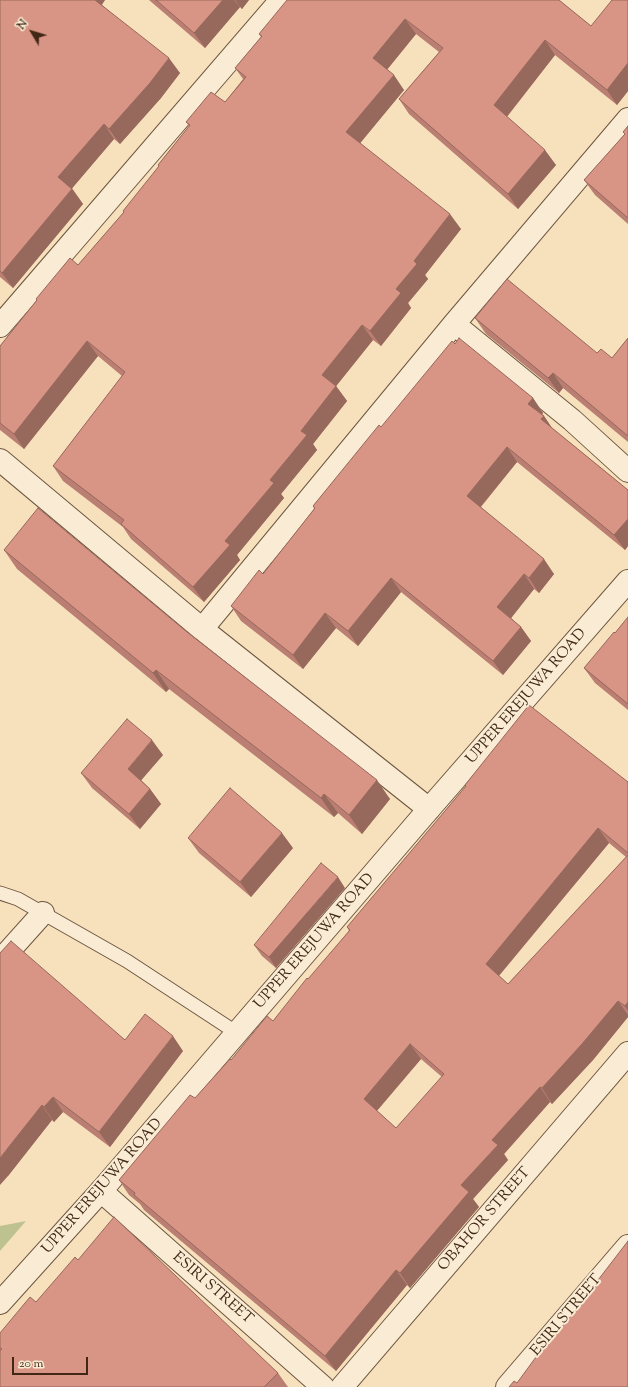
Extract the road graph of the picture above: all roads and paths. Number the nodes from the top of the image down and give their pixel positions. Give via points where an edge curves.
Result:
1 (281, 0) edge
2 (628, 118) edge
3 (454, 324) junction
4 (0, 326) edge
5 (0, 460) edge
6 (628, 471) edge
7 (628, 581) edge
8 (202, 629) junction
9 (429, 809) junction
10 (0, 893) edge
11 (43, 913) junction
12 (0, 961) edge
13 (237, 1033) junction
14 (628, 1053) edge
15 (101, 1191) junction
16 (628, 1246) edge
17 (0, 1303) edge
18 (322, 1387) edge
19 (342, 1387) edge
20 (507, 1387) edge

1 - 4 street
2 - 3 street
3 - 6 street via 572,420
3 - 8 street
5 - 8 street
7 - 9 street, UPPER EREJUWA ROAD
8 - 9 street
9 - 13 street, UPPER EREJUWA ROAD
10 - 11 lane via 18,899
11 - 12 street
11 - 13 lane via 127,961
13 - 15 street, UPPER EREJUWA ROAD
14 - 19 street, OBAHOR STREET
15 - 17 street, UPPER EREJUWA ROAD
15 - 18 street, ESIRI STREET
16 - 20 street, ESIRI STREET

